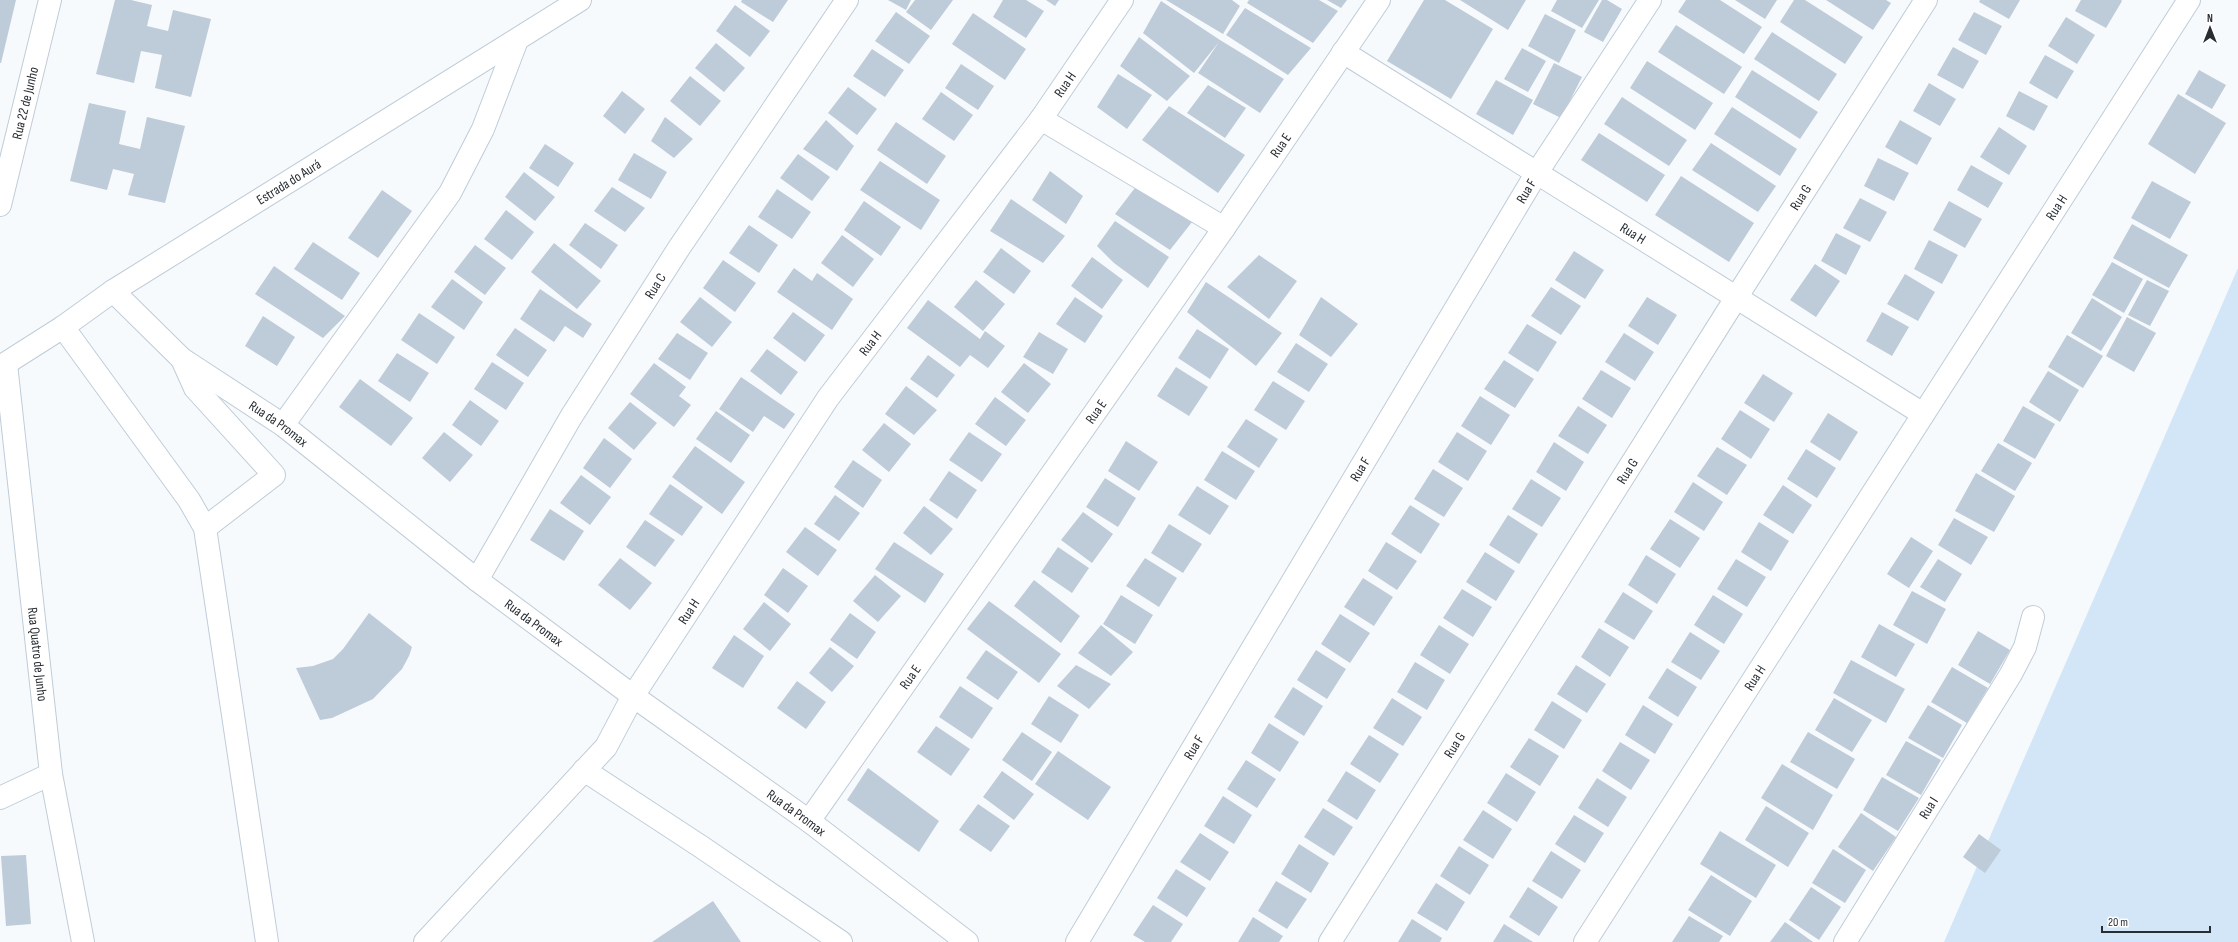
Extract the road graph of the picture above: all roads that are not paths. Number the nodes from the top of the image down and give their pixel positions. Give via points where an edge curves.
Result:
1 (50, 0) edge
2 (580, 0) edge
3 (847, 0) edge
4 (1122, 0) edge
5 (1378, 0) edge
6 (1650, 0) edge
7 (1926, 0) edge
8 (2189, 0) edge
9 (517, 40) junction
10 (1343, 52) junction
11 (1041, 119) junction
12 (1536, 174) junction
13 (0, 205) edge
14 (1224, 228) junction
15 (112, 291) junction
16 (1736, 298) junction
17 (63, 327) junction
18 (182, 359) junction
19 (3, 365) edge
20 (1923, 414) junction
21 (283, 424) junction
22 (204, 528) junction
23 (478, 580) junction
24 (2033, 617) dead end
25 (633, 696) junction
26 (584, 770) junction
27 (51, 774) junction
28 (0, 798) edge
29 (809, 821) junction
30 (83, 942) edge
31 (267, 942) edge
32 (425, 942) edge
33 (841, 942) edge
34 (967, 942) edge
35 (1076, 942) edge
36 (1330, 942) edge
37 (1585, 942) edge
38 (1845, 942) edge

1 - 13 street, Rua 22 de Junho
2 - 9 street, Estrada do Aurá
3 - 23 street, Rua C via 680,248 571,417
4 - 11 street, Rua H
5 - 10 street, Rua E
6 - 12 street, Rua F
7 - 16 street, Rua G
8 - 20 street, Rua H
9 - 15 street, Estrada do Aurá
9 - 21 street via 483,129 450,193
10 - 12 street, Rua H
10 - 14 street, Rua E
11 - 14 street
11 - 25 street, Rua H via 828,398
12 - 16 street, Rua H
12 - 35 street, Rua F
14 - 29 street, Rua E
15 - 17 street, Estrada do Aurá
15 - 18 street, Rua da Promax
16 - 20 street, Rua H
16 - 36 street, Rua G
17 - 19 street, Estrada do Aurá
17 - 22 street via 190,500
18 - 21 street, Rua da Promax
18 - 22 street via 196,388 274,475
19 - 27 street, Rua Quatro de Junho
20 - 37 street, Rua H
21 - 23 street, Rua da Promax
22 - 31 street
23 - 25 street, Rua da Promax
24 - 38 street, Rua I via 2025,647 2010,674
25 - 26 street, Rua H via 606,747
25 - 29 street, Rua da Promax
26 - 32 street, Rua H
26 - 33 street
27 - 28 street
27 - 30 street, Rua Quatro de Junho
29 - 34 street, Rua da Promax

